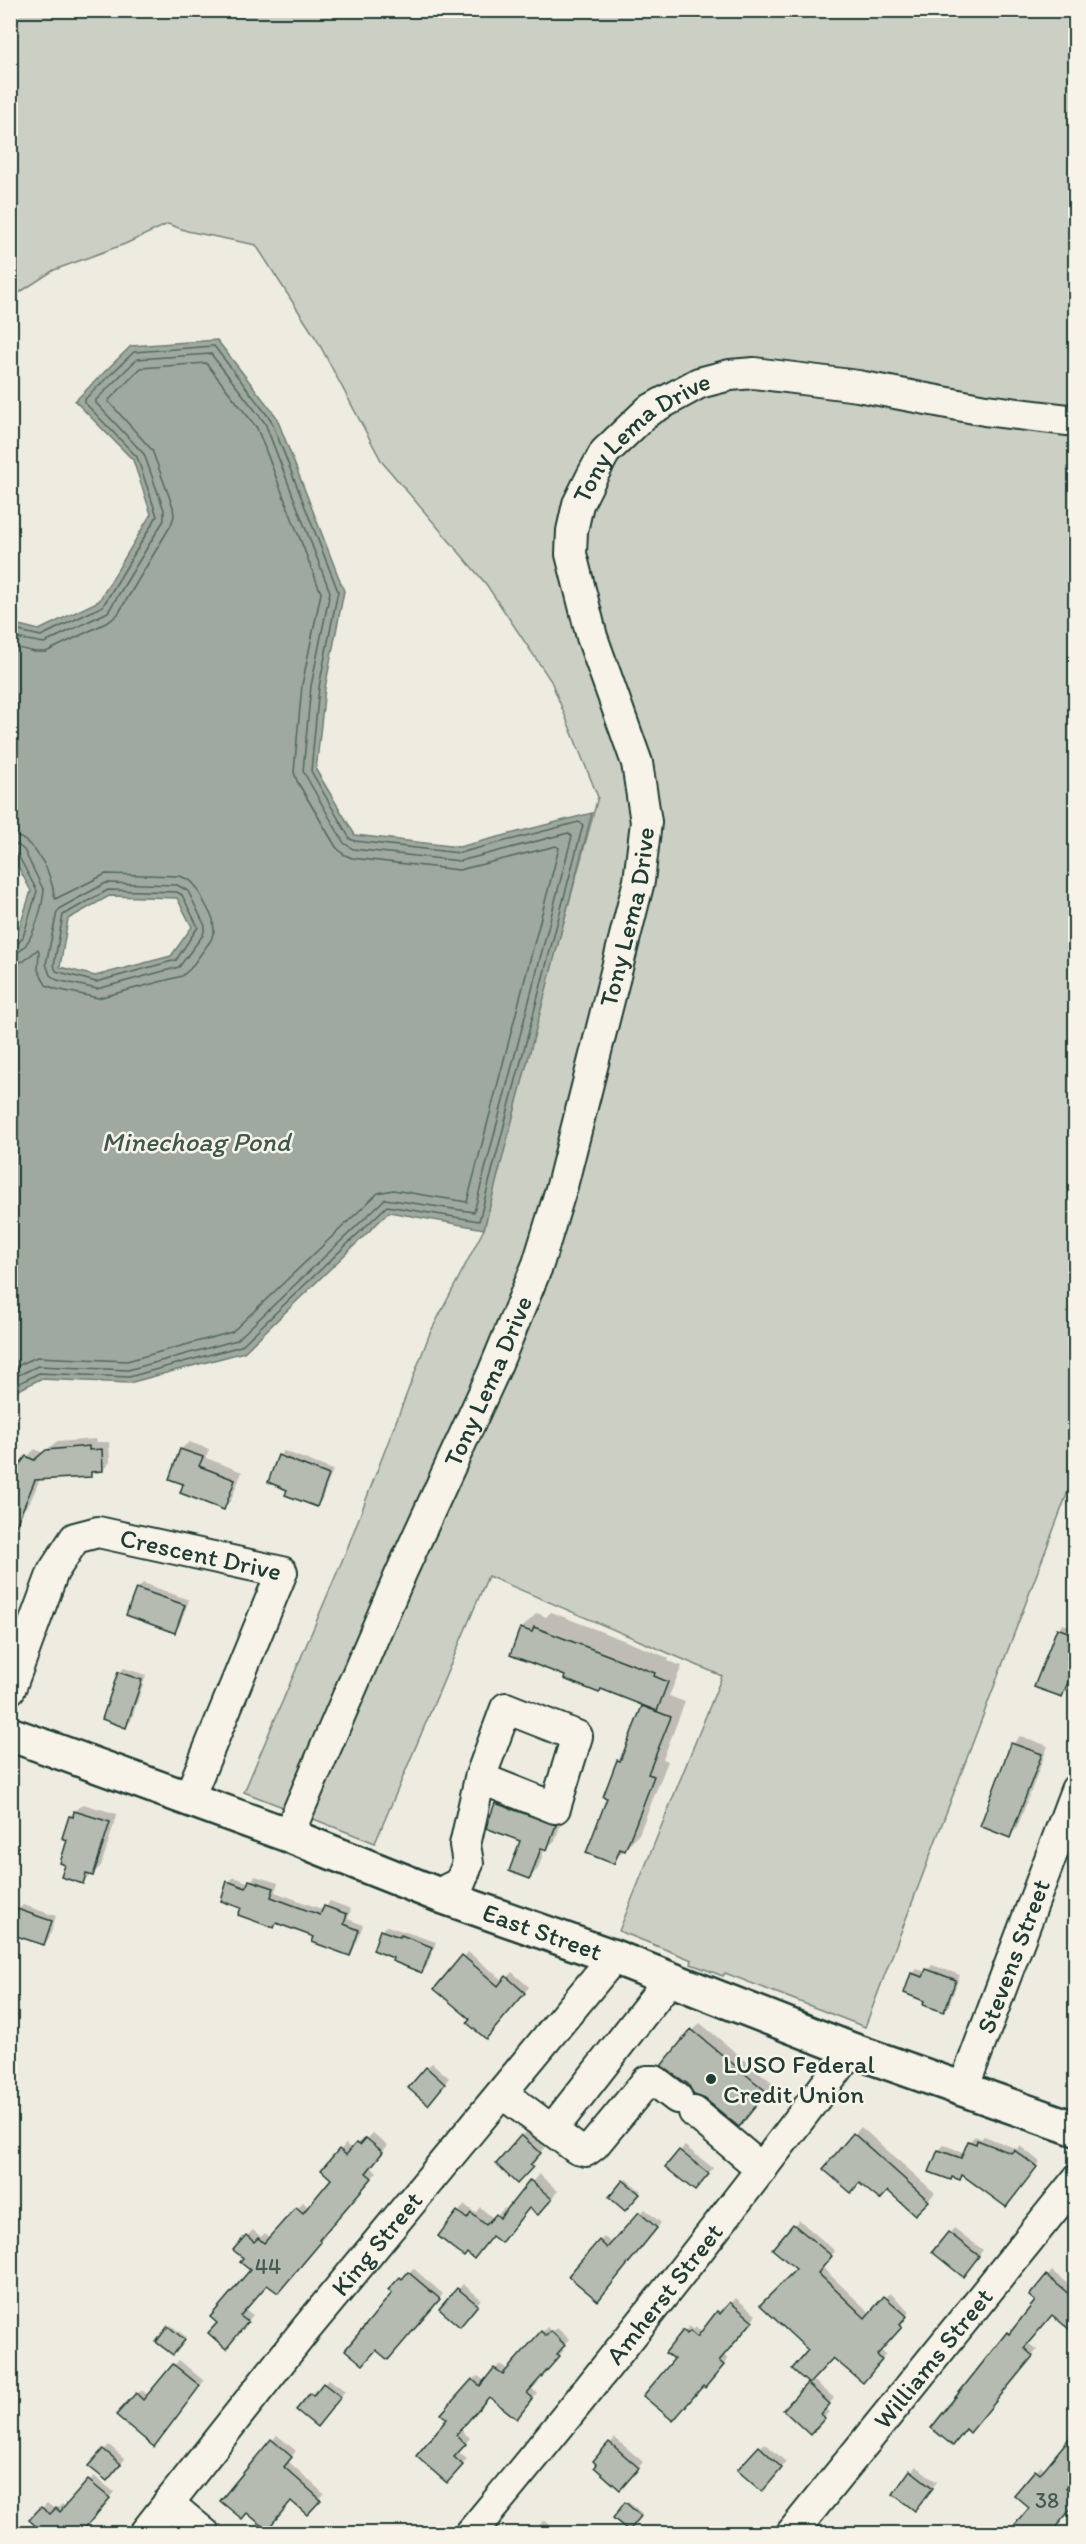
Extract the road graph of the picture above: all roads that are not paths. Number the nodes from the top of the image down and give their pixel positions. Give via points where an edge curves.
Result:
1 (1076, 421) edge
2 (10, 1689) edge
3 (10, 1734) edge
4 (480, 1778) dead end
5 (1076, 1790) edge
6 (188, 1800) junction
7 (288, 1835) junction
8 (446, 1893) junction
9 (614, 1957) junction
10 (669, 1980) junction
11 (852, 2050) junction
12 (963, 2089) junction
13 (502, 2092) junction
14 (1076, 2129) edge
15 (552, 2130) junction
16 (762, 2169) junction
17 (1076, 2181) edge
18 (168, 2503) junction
19 (144, 2534) edge
20 (206, 2534) edge
21 (470, 2534) edge
22 (791, 2534) edge

1 - 7 street, Tony Lema Drive via 754,373 699,383 674,396 648,411 605,452 578,504 571,554 592,637 637,763 646,822 639,881 562,1186 537,1264 493,1373
2 - 6 street, Crescent Drive via 53,1572 75,1538 98,1532 282,1572
3 - 6 main road, East Street
4 - 8 street via 465,1845 452,1857 445,1876
5 - 12 street, Stevens Street
6 - 7 main road, East Street
7 - 8 main road, East Street
8 - 9 main road, East Street
9 - 10 main road, East Street
9 - 13 street, King Street
10 - 11 main road, East Street
10 - 15 street
11 - 12 main road, East Street
11 - 16 street, Amherst Street
12 - 14 main road, East Street
13 - 15 street
13 - 18 street, King Street
15 - 16 street via 577,2149 586,2151 647,2081 655,2081
16 - 21 street, Amherst Street via 570,2414
17 - 22 street, Williams Street
18 - 19 street, King Street
18 - 20 street

